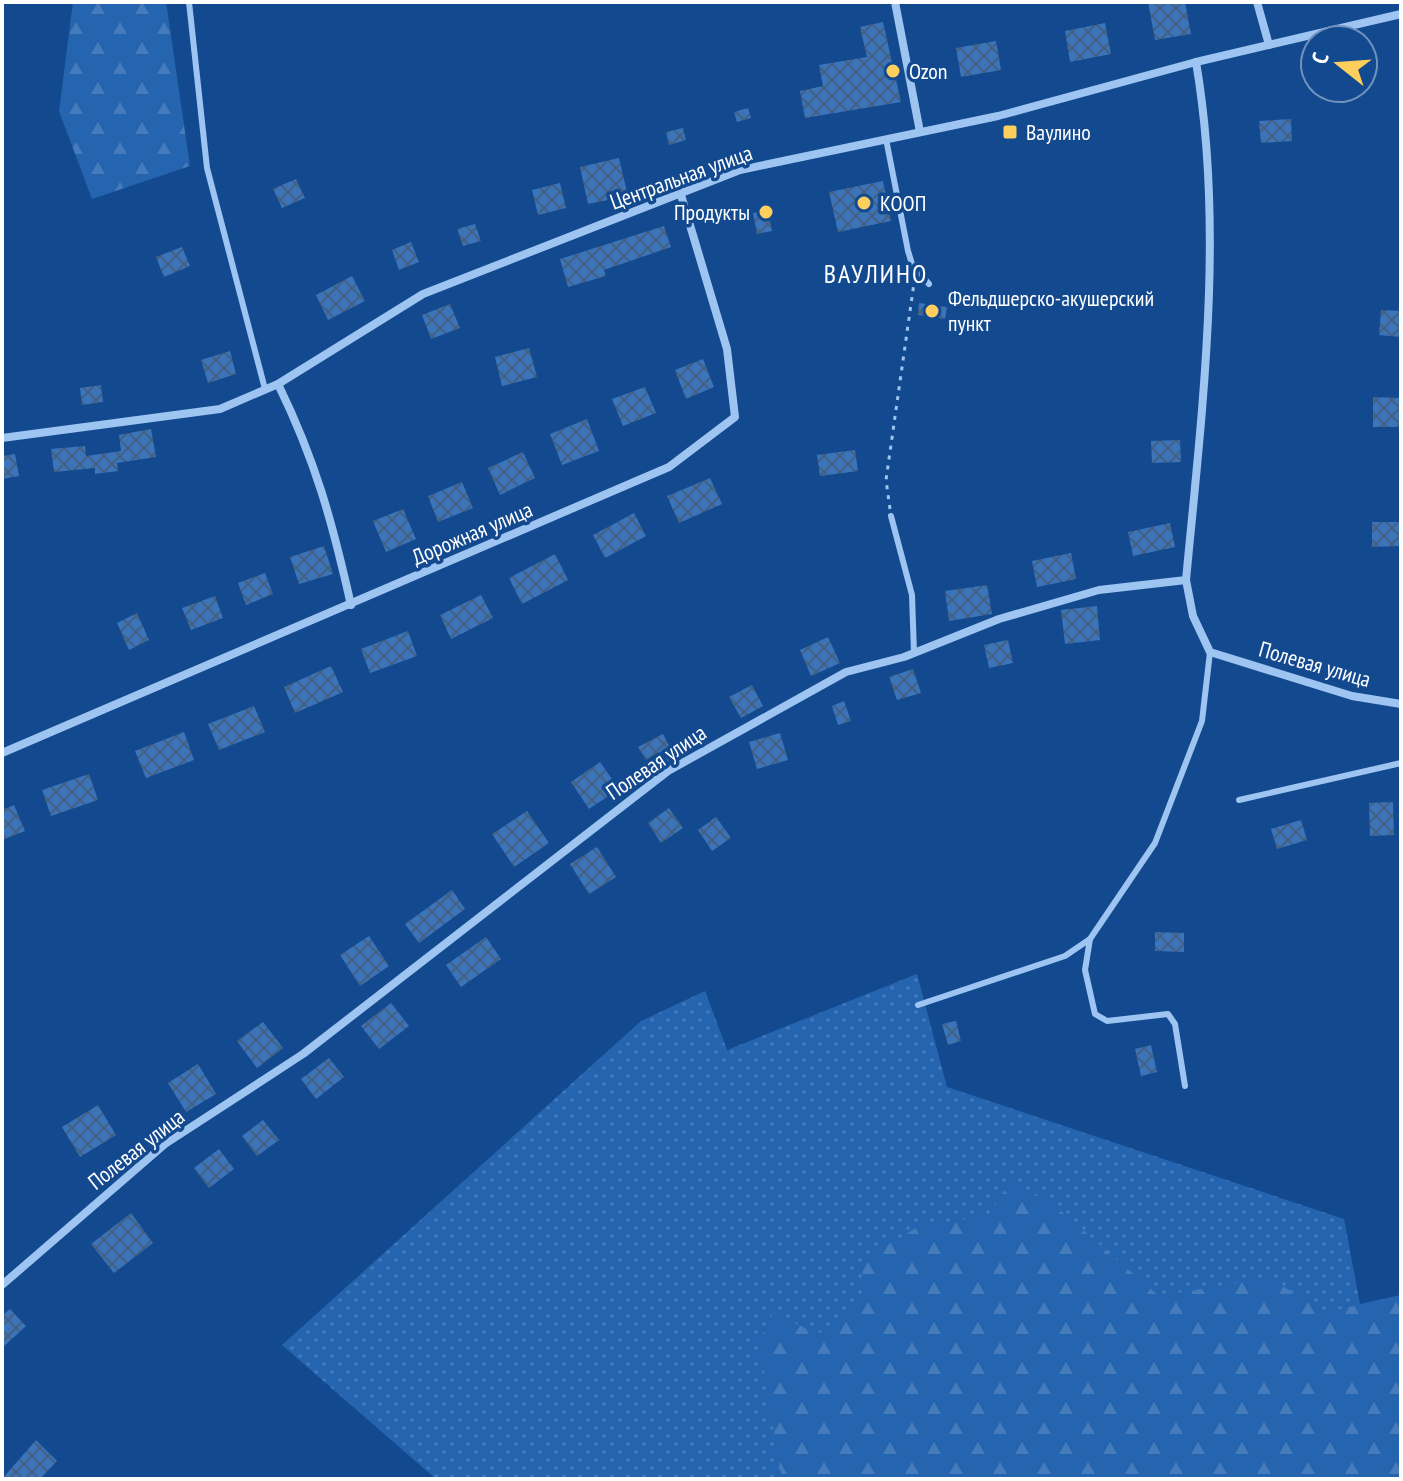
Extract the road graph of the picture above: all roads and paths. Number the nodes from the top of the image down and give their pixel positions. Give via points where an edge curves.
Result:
1 (189, 2) edge
2 (895, 2) edge
3 (1257, 2) edge
4 (1401, 14) edge
5 (1269, 45) junction
6 (1196, 62) junction
7 (920, 132) junction
8 (886, 139) junction
9 (681, 195) junction
10 (912, 264) junction
11 (929, 284) dead end
12 (278, 384) junction
13 (265, 389) junction
14 (2, 438) edge
15 (891, 516) joint
16 (1186, 580) junction
17 (351, 605) junction
18 (1210, 652) junction
19 (914, 653) junction
20 (1401, 704) edge
21 (2, 753) edge
22 (1401, 763) edge
23 (1239, 800) dead end
24 (1090, 939) junction
25 (918, 1005) dead end
26 (1185, 1086) dead end
27 (2, 1285) edge

1 - 13 lane via 207,168
2 - 7 street
3 - 5 street
4 - 5 street, Центральная улица
5 - 6 street, Центральная улица
6 - 7 street, Центральная улица
6 - 16 street via 1209,155 1205,376
7 - 8 street, Центральная улица
8 - 9 street, Центральная улица via 740,170
8 - 10 lane
9 - 12 street, Центральная улица via 423,294
9 - 17 street, Дорожная улица via 727,349 735,417 669,467
10 - 11 lane
10 - 15 path via 910,322 886,480
12 - 13 street, Центральная улица
12 - 17 street via 309,448 327,502
13 - 14 street, Центральная улица via 220,409
15 - 19 lane via 912,595
16 - 18 street via 1193,616
16 - 19 street, Полевая улица via 1099,590 999,619
17 - 21 street, Дорожная улица
18 - 20 street, Полевая улица via 1352,696
18 - 24 lane via 1202,721 1155,843
19 - 27 street, Полевая улица via 846,672 668,771 303,1054 165,1144
22 - 23 lane
24 - 25 lane via 1065,956
24 - 26 lane via 1085,970 1095,1014 1107,1021 1168,1014 1175,1024

